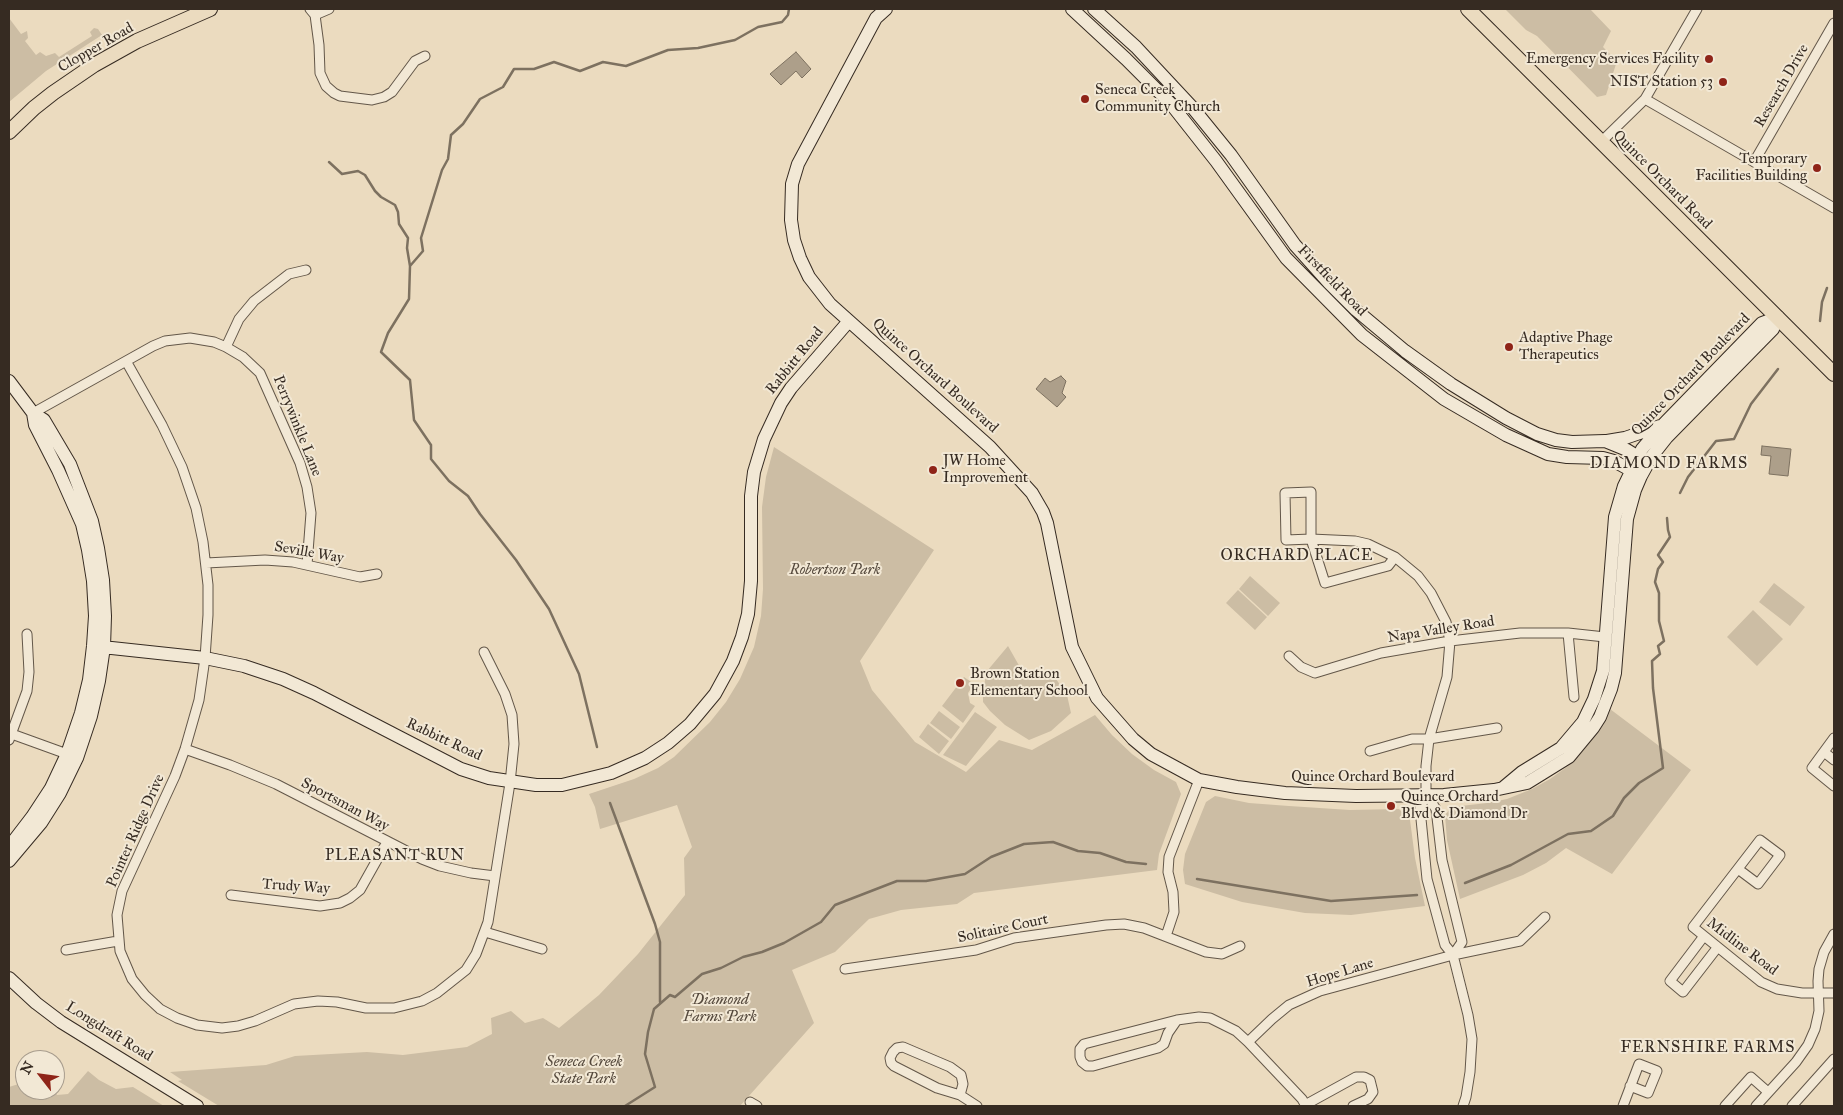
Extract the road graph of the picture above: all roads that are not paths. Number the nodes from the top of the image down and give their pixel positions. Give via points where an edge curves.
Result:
1 (210, 9) edge
2 (330, 9) edge
3 (886, 9) edge
4 (1072, 9) edge
5 (1094, 9) edge
6 (1468, 9) edge
7 (1697, 9) edge
8 (312, 12) edge
9 (876, 13) edge
10 (1834, 24) edge
11 (425, 56) dead end
12 (1645, 99) junction
13 (9, 132) edge
14 (1601, 142) junction
15 (1754, 162) junction
16 (1834, 208) edge
17 (306, 270) dead end
18 (1778, 317) junction
19 (849, 321) junction
20 (226, 347) junction
21 (126, 361) junction
22 (1834, 374) edge
23 (9, 381) edge
24 (33, 413) junction
25 (1662, 425) junction
26 (1605, 441) junction
27 (1643, 460) junction
28 (1636, 473) junction
29 (1311, 539) junction
30 (1395, 557) junction
31 (206, 564) junction
32 (307, 565) junction
33 (377, 574) dead end
34 (1568, 633) junction
35 (27, 634) dead end
36 (1605, 637) junction
37 (1450, 641) junction
38 (98, 646) junction
39 (484, 652) dead end
40 (1289, 656) dead end
41 (205, 658) junction
42 (1574, 697) dead end
43 (1497, 728) dead end
44 (10, 736) edge
45 (1834, 738) edge
46 (1429, 739) junction
47 (185, 749) junction
48 (1370, 751) dead end
49 (1824, 752) junction
50 (67, 754) junction
51 (1834, 760) edge
52 (1199, 780) junction
53 (510, 783) junction
54 (1834, 786) edge
55 (1501, 788) junction
56 (1426, 794) junction
57 (387, 842) junction
58 (9, 847) edge
59 (9, 861) edge
60 (1738, 869) junction
61 (495, 876) junction
62 (231, 895) dead end
63 (1545, 917) dead end
64 (485, 932) junction
65 (1834, 934) edge
66 (1166, 936) junction
67 (1704, 936) junction
68 (118, 941) junction
69 (1240, 946) dead end
70 (1717, 948) junction
71 (542, 949) dead end
72 (66, 950) dead end
73 (1453, 955) junction
74 (845, 969) dead end
75 (9, 978) edge
76 (1818, 992) junction
77 (1834, 993) edge
78 (1177, 1020) junction
79 (1248, 1042) junction
80 (1834, 1059) edge
81 (1630, 1086) dead end
82 (1768, 1092) junction
83 (960, 1095) junction
84 (197, 1106) edge
85 (977, 1106) edge
86 (1305, 1106) edge
87 (1353, 1106) edge
88 (1463, 1106) edge
89 (1623, 1106) edge
90 (1725, 1106) edge
91 (1756, 1106) edge
92 (1792, 1106) edge

1 - 13 main road, Clopper Road via 94,65 53,92
2 - 8 street
3 - 9 street, Quince Orchard Boulevard
4 - 28 street, Firstfield Road via 1171,104 1286,258 1362,335 1444,399 1512,438 1548,454 1603,458
5 - 26 street, Firstfield Road via 1136,47 1192,107 1231,155 1295,245 1329,283 1404,351 1451,384 1538,434 1572,442
6 - 14 main road, Quince Orchard Road
7 - 12 street
8 - 11 street via 320,73 326,86 340,96 372,100 384,97 392,92 415,61
9 - 19 street, Quince Orchard Boulevard via 802,156 792,184 791,220 800,258 819,292
10 - 15 street, Research Drive
12 - 14 street
12 - 15 street
14 - 18 main road, Quince Orchard Road
15 - 16 street
17 - 20 street via 289,274 254,301 239,320
18 - 22 main road, Quince Orchard Road
18 - 25 street, Quince Orchard Boulevard via 1762,323
18 - 27 street, Quince Orchard Boulevard via 1773,329 1652,456
19 - 52 street, Quince Orchard Boulevard via 990,447 1032,492 1047,523 1072,647 1097,698 1133,739 1151,754
19 - 53 street, Rabbitt Road via 791,388 764,439 751,496 748,614 733,661 715,694 668,744 612,774 562,785
20 - 21 street, Perrywinkle Lane via 203,340 178,339 153,346
20 - 32 street, Perrywinkle Lane via 260,373 300,464 311,513
21 - 24 street, Perrywinkle Lane
21 - 31 street, Pointer Ridge Drive via 182,467 196,508
23 - 24 street
24 - 38 street via 35,425 82,524 93,581
25 - 26 street via 1625,438
25 - 27 street, Quince Orchard Boulevard via 1642,449
26 - 27 street, Firstfield Road
27 - 28 street, Quince Orchard Boulevard
28 - 36 street, Quince Orchard Boulevard via 1624,486 1615,517
28 - 55 street, Quince Orchard Boulevard via 1627,519 1614,673 1600,717 1581,745 1563,762 1527,783
29 - 29 street via 1311,492 1285,493 1286,540
29 - 30 street via 1355,541
29 - 30 street via 1325,583 1388,566
30 - 37 street via 1418,576 1431,594 1446,622
31 - 32 street, Seville Way via 265,560
31 - 41 street, Pointer Ridge Drive via 208,615
32 - 33 street, Seville Way via 360,577
34 - 36 street, Napa Valley Road
34 - 37 street, Napa Valley Road via 1520,633
34 - 42 street
35 - 44 street via 27,691
36 - 55 street, Quince Orchard Boulevard via 1601,678 1583,722 1561,748
37 - 40 street, Napa Valley Road via 1380,654 1314,673
37 - 46 street via 1447,677
38 - 41 street, Rabbitt Road
38 - 50 street
38 - 59 street via 99,681 77,758 60,793
39 - 53 street, Pointer Ridge Drive via 512,715 514,744
41 - 47 street, Pointer Ridge Drive
41 - 53 street, Rabbitt Road via 283,679 461,769
43 - 46 street
44 - 50 street
45 - 49 street
46 - 48 street via 1412,739
46 - 56 street
47 - 57 street, Sportsman Way via 276,784
47 - 68 street, Pointer Ridge Drive via 122,891 117,915
49 - 51 street
49 - 54 street via 1812,768
50 - 58 street via 41,802
52 - 56 street, Quince Orchard Boulevard via 1285,793
52 - 66 street via 1169,857 1174,912
53 - 61 street, Pointer Ridge Drive
55 - 56 street, Quince Orchard Boulevard
56 - 73 street via 1420,809 1426,879 1445,945
56 - 73 street via 1436,809 1442,860 1462,942
57 - 61 street, Sportsman Way via 440,866
57 - 62 street, Trudy Way via 360,890 340,903 320,906
60 - 60 street via 1760,840 1780,855 1758,884
60 - 67 street, Midline Road via 1693,927
61 - 64 street, Pointer Ridge Drive
63 - 73 street, Hope Lane via 1520,941
64 - 68 street, Pointer Ridge Drive via 466,970 437,994 422,1001 394,1008 366,1008 318,1001 294,1004 255,1021 222,1028 197,1025 160,1009 132,979
64 - 71 street
65 - 76 street via 1819,969
66 - 69 street, Solitaire Court via 1206,952 1222,954
66 - 74 street, Solitaire Court via 1124,924 1106,925 1014,938 976,950
67 - 70 street, Midline Road
67 - 70 street via 1670,981 1684,992
68 - 72 street
70 - 76 street, Midline Road via 1761,982 1777,989
73 - 79 street, Hope Lane via 1320,991 1289,1005
73 - 88 street via 1472,1039
75 - 84 street, Longdraft Road via 61,1022
76 - 77 street, Midline Road
76 - 82 street via 1819,1011 1808,1045
78 - 78 street via 1084,1044 1080,1049 1082,1062 1093,1066 1158,1048 1164,1044
78 - 79 street via 1210,1018 1236,1031
79 - 86 street
80 - 92 street
81 - 89 street
82 - 90 street via 1750,1077
82 - 91 street
83 - 83 street via 937,1088 894,1066 890,1058 892,1052 903,1047 950,1067 961,1075
83 - 85 street
86 - 87 street via 1356,1077 1370,1080 1373,1092 1368,1099

